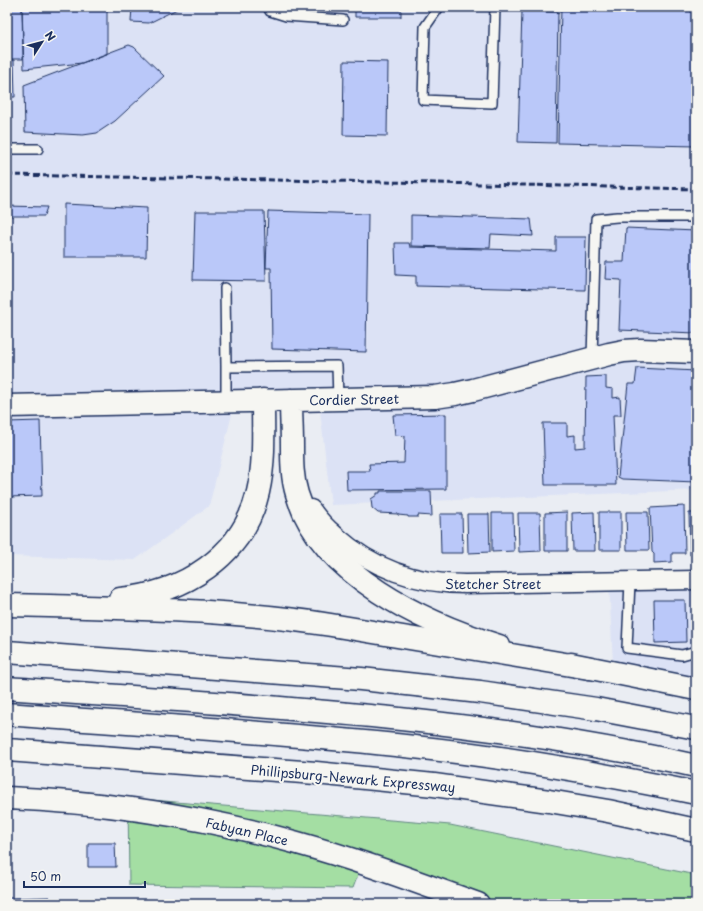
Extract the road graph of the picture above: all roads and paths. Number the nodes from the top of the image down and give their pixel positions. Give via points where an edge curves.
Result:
1 (268, 7) edge
2 (439, 7) edge
3 (494, 7) edge
4 (343, 20) dead end
5 (7, 149) edge
6 (38, 149) dead end
7 (696, 217) edge
8 (225, 288) dead end
9 (696, 352) edge
10 (592, 358) junction
11 (226, 367) junction
12 (338, 399) junction
13 (263, 400) junction
14 (291, 400) junction
15 (226, 401) junction
16 (7, 406) edge
17 (292, 468) junction
18 (696, 580) edge
19 (630, 582) junction
20 (7, 605) edge
21 (65, 606) junction
22 (696, 651) edge
23 (7, 652) edge
24 (589, 668) junction
25 (7, 688) edge
26 (696, 689) edge
27 (7, 714) edge
28 (696, 728) edge
29 (7, 750) edge
30 (696, 766) edge
31 (696, 793) edge
32 (7, 798) edge
33 (696, 830) edge
34 (478, 904) edge

1 - 4 lane via 270,12 286,16
2 - 3 lane via 425,27 423,100 492,103
5 - 6 lane
7 - 10 lane via 596,219
8 - 11 lane
9 - 10 main road, Cordier Street via 640,350
10 - 12 main road, Cordier Street via 455,394 435,397
11 - 12 lane via 337,366
11 - 15 lane
12 - 14 main road, Cordier Street
13 - 14 main road, Cordier Street
13 - 15 main road, Cordier Street
13 - 21 main road via 263,455 258,493 244,527 223,554 196,576 163,590 141,596
14 - 17 main road
15 - 16 main road, Cordier Street
17 - 19 street, Stetcher Street via 299,489 321,522 365,558 400,574 453,584
17 - 24 main road via 301,505 312,528 346,567 377,590 424,617 477,640
18 - 19 street, Stetcher Street
19 - 22 lane via 627,648 682,656
20 - 21 main road
21 - 24 main road via 200,611 288,619
23 - 28 main road via 361,679 472,691 596,709
24 - 26 main road
25 - 30 main road via 452,724 629,752
27 - 31 main road via 415,747 546,765
29 - 33 main road, Phillipsburg-Newark Expressway via 434,785 593,809
32 - 34 main road, Fabyan Place via 130,808 231,826 356,860

